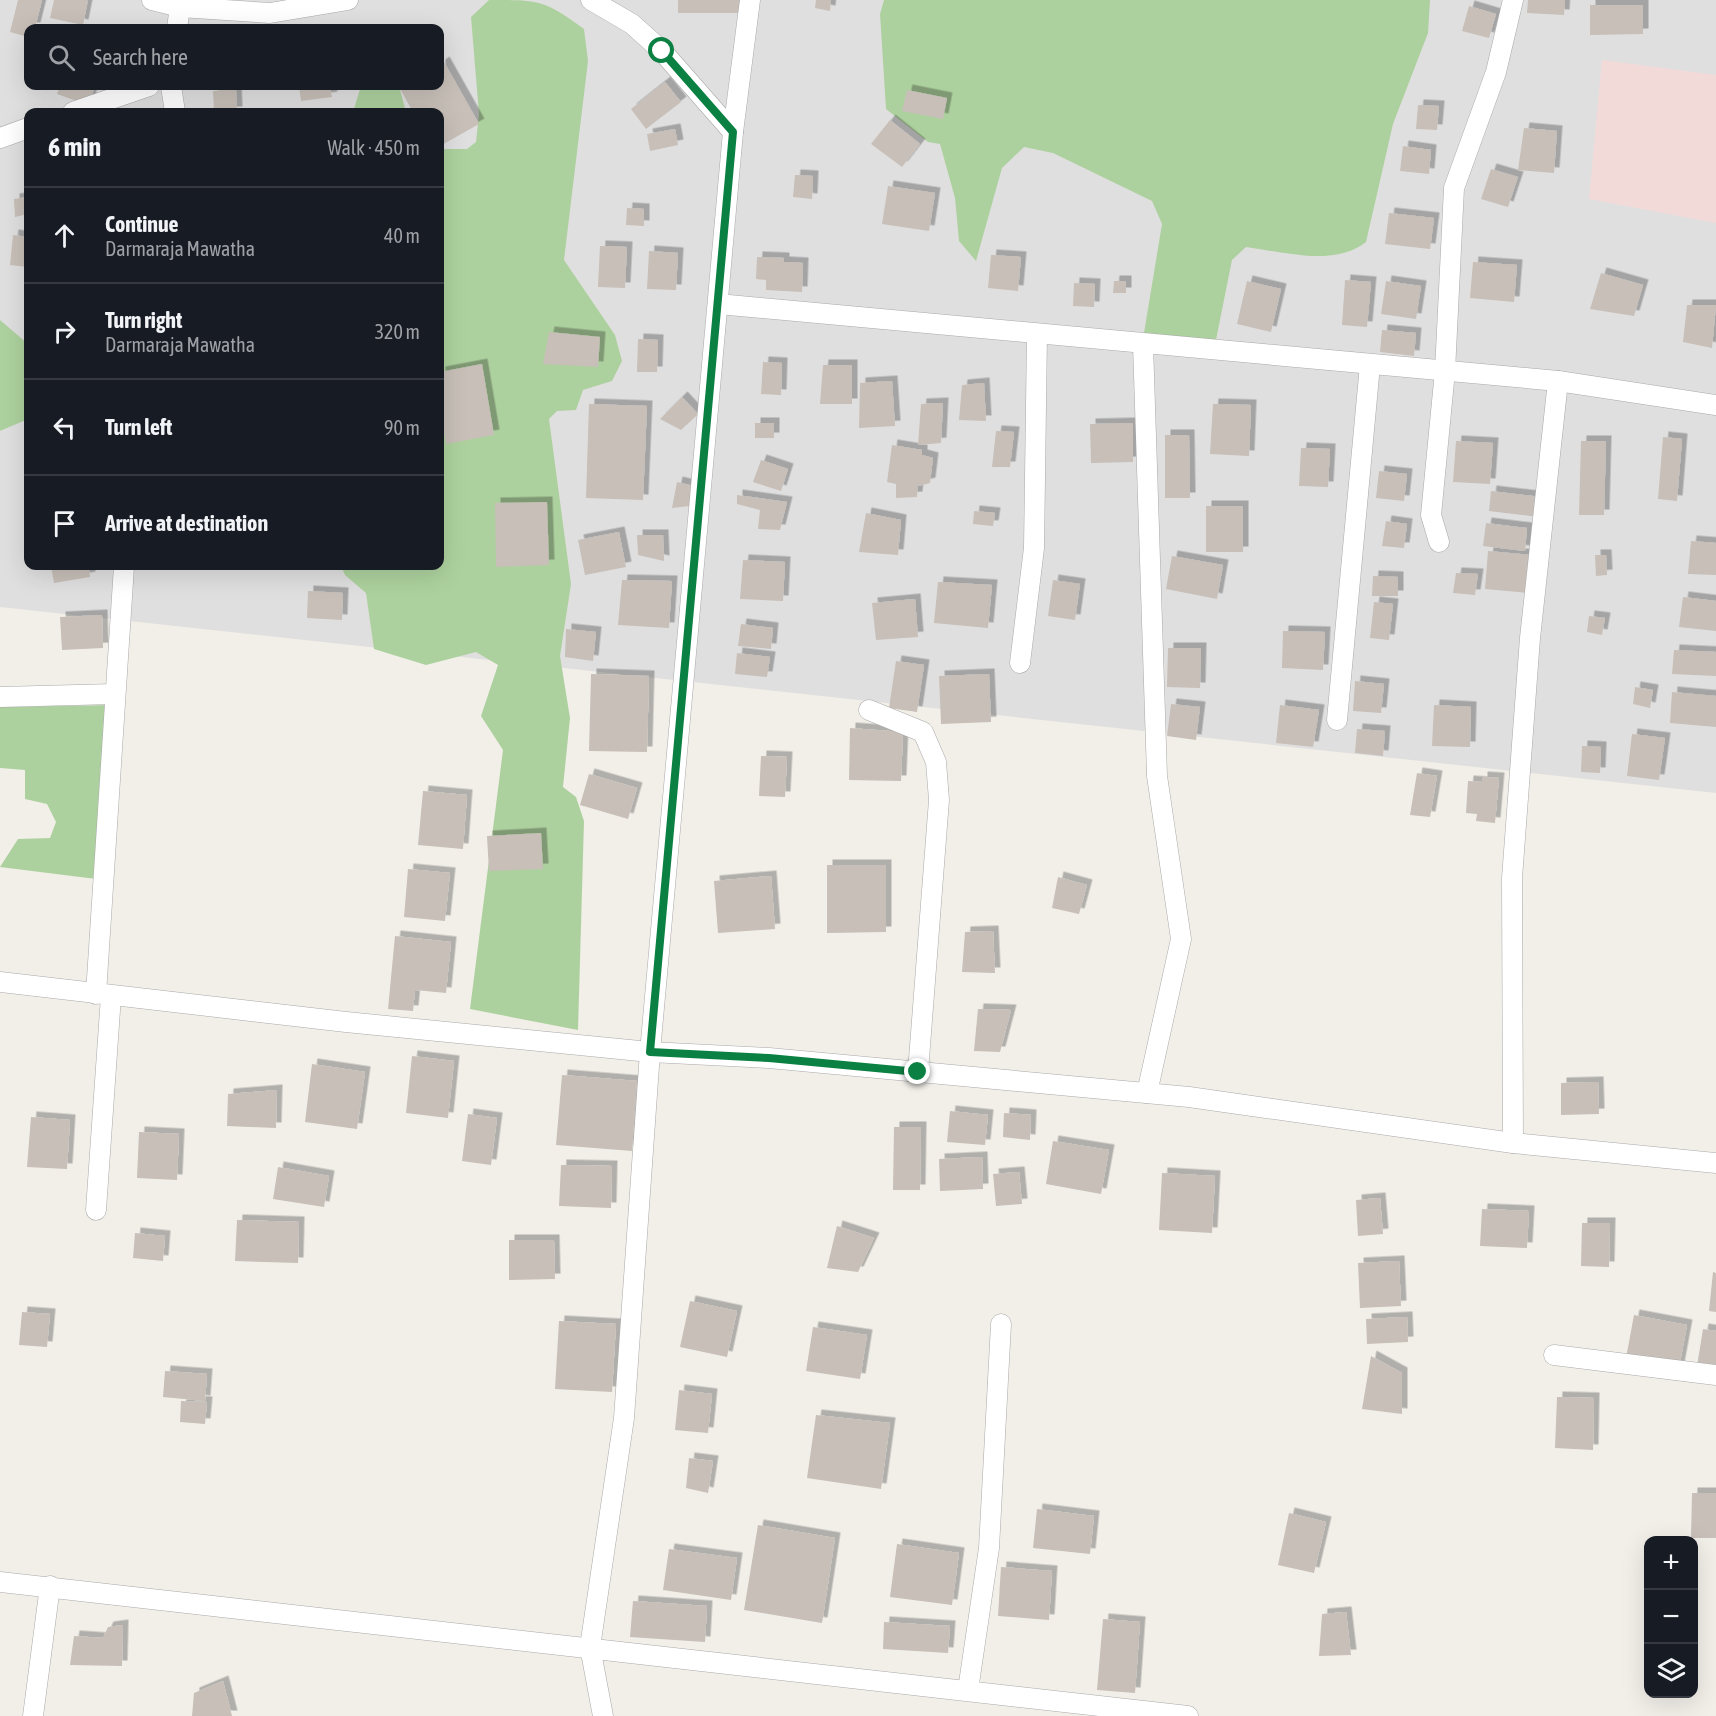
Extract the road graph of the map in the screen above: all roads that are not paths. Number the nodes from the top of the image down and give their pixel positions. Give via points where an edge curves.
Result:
1 (152, 0) edge
2 (348, 0) edge
3 (591, 0) edge
4 (750, 0) edge
5 (1513, 0) edge
6 (324, 2) edge
7 (180, 7) junction
8 (178, 24) edge
9 (137, 90) edge
10 (172, 90) edge
11 (85, 108) edge
12 (174, 108) edge
13 (24, 129) edge
14 (733, 132) junction
15 (0, 138) edge
16 (718, 304) junction
17 (1037, 334) junction
18 (1143, 344) junction
19 (1370, 364) junction
20 (1445, 371) junction
21 (1558, 381) junction
22 (1716, 405) edge
23 (1439, 542) dead end
24 (124, 570) edge
25 (1020, 663) dead end
26 (114, 694) junction
27 (0, 697) edge
28 (869, 711) dead end
29 (1336, 720) dead end
30 (0, 982) edge
31 (104, 995) junction
32 (650, 1052) junction
33 (918, 1072) junction
34 (1147, 1094) junction
35 (1513, 1143) junction
36 (1716, 1163) edge
37 (96, 1210) dead end
38 (1001, 1324) dead end
39 (1554, 1354) dead end
40 (1716, 1375) edge
41 (0, 1582) edge
42 (50, 1586) junction
43 (590, 1647) junction
44 (968, 1690) junction
45 (33, 1716) edge
46 (603, 1716) edge
47 (1188, 1716) edge

1 - 7 street
2 - 6 street
3 - 14 street via 632,24 662,51
4 - 14 street
5 - 20 street via 1496,72 1454,188
6 - 7 street via 270,13
7 - 8 street
9 - 11 street
10 - 12 street
13 - 15 street
14 - 16 street
16 - 17 street
16 - 32 street
17 - 18 street
17 - 25 street via 1034,548
18 - 19 street
18 - 34 street via 1157,777 1181,939
19 - 20 street
19 - 29 street
20 - 21 street
20 - 23 street via 1431,515
21 - 22 street
21 - 35 street via 1530,638 1512,878
24 - 26 street
26 - 27 street
26 - 31 street
28 - 33 street via 923,732 936,762 939,800
30 - 31 street
31 - 32 street
31 - 37 street
32 - 33 street
32 - 43 street via 624,1418
33 - 34 street
34 - 35 street
35 - 36 street
38 - 44 street via 988,1548
39 - 40 street
41 - 42 street
42 - 43 street
42 - 45 street
43 - 44 street
43 - 46 street
44 - 47 street

